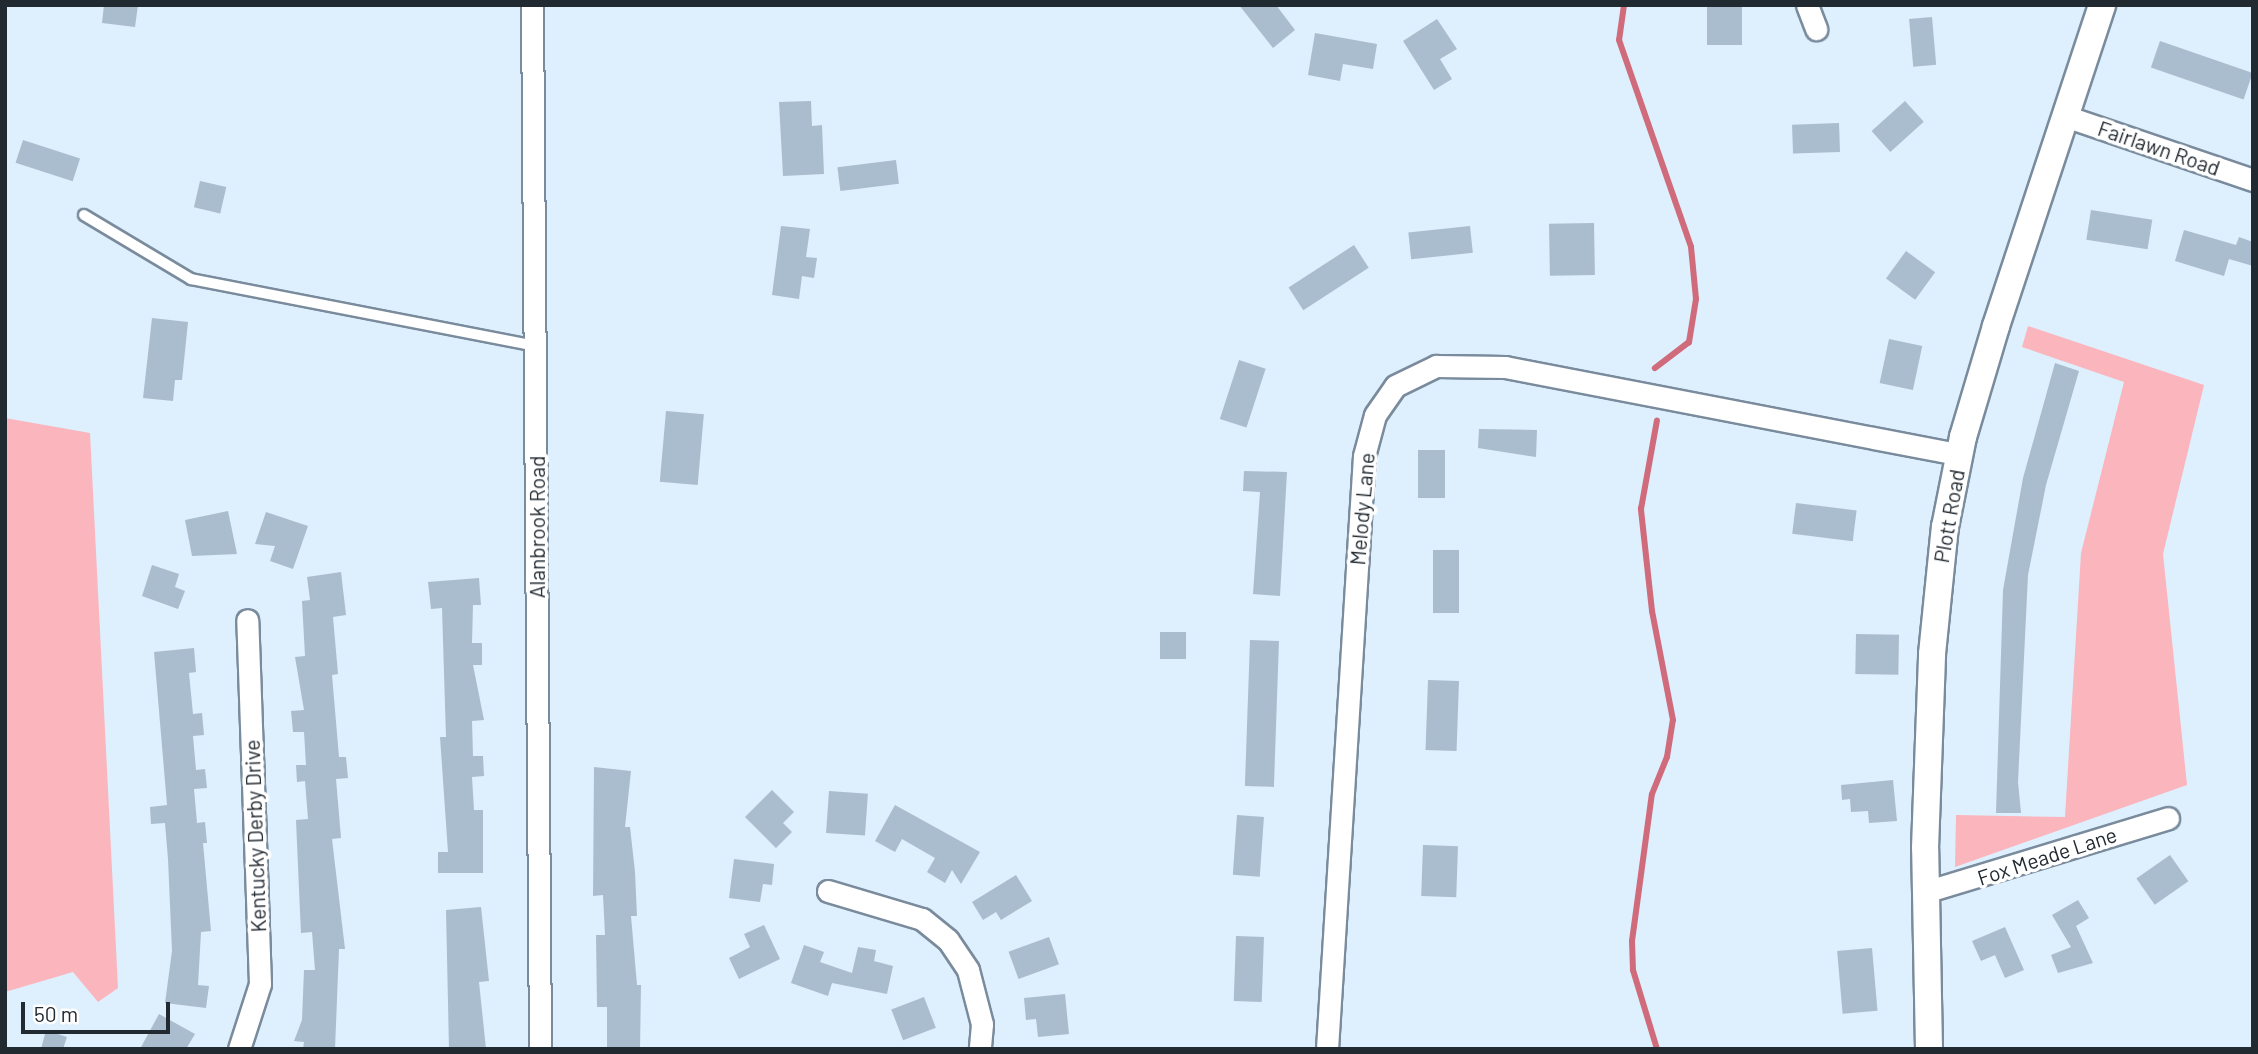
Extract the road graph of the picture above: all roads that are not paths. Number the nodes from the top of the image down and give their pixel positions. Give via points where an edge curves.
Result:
1 (532, 5) edge
2 (1807, 5) edge
3 (2102, 5) edge
4 (1816, 29) dead end
5 (2065, 116) junction
6 (2253, 180) edge
7 (84, 215) dead end
8 (536, 346) junction
9 (1960, 455) junction
10 (247, 620) dead end
11 (2168, 818) dead end
12 (828, 891) dead end
13 (1925, 892) junction
14 (239, 1049) edge
15 (540, 1049) edge
16 (980, 1049) edge
17 (1327, 1049) edge
18 (1929, 1049) edge

1 - 8 street, Alanbrook Road
2 - 4 street
3 - 5 street, Plott Road
5 - 6 street, Fairlawn Road
5 - 9 street, Plott Road
7 - 8 lane via 191,279
8 - 15 street, Alanbrook Road
9 - 13 street, Plott Road via 1936,589
9 - 17 street, Melody Lane via 1505,367 1436,366 1395,386 1375,415 1364,456
10 - 14 street, Kentucky Derby Drive via 260,984
11 - 13 street, Fox Meade Lane
12 - 16 street via 922,919 948,940 968,970 982,1024
13 - 18 street, Plott Road

